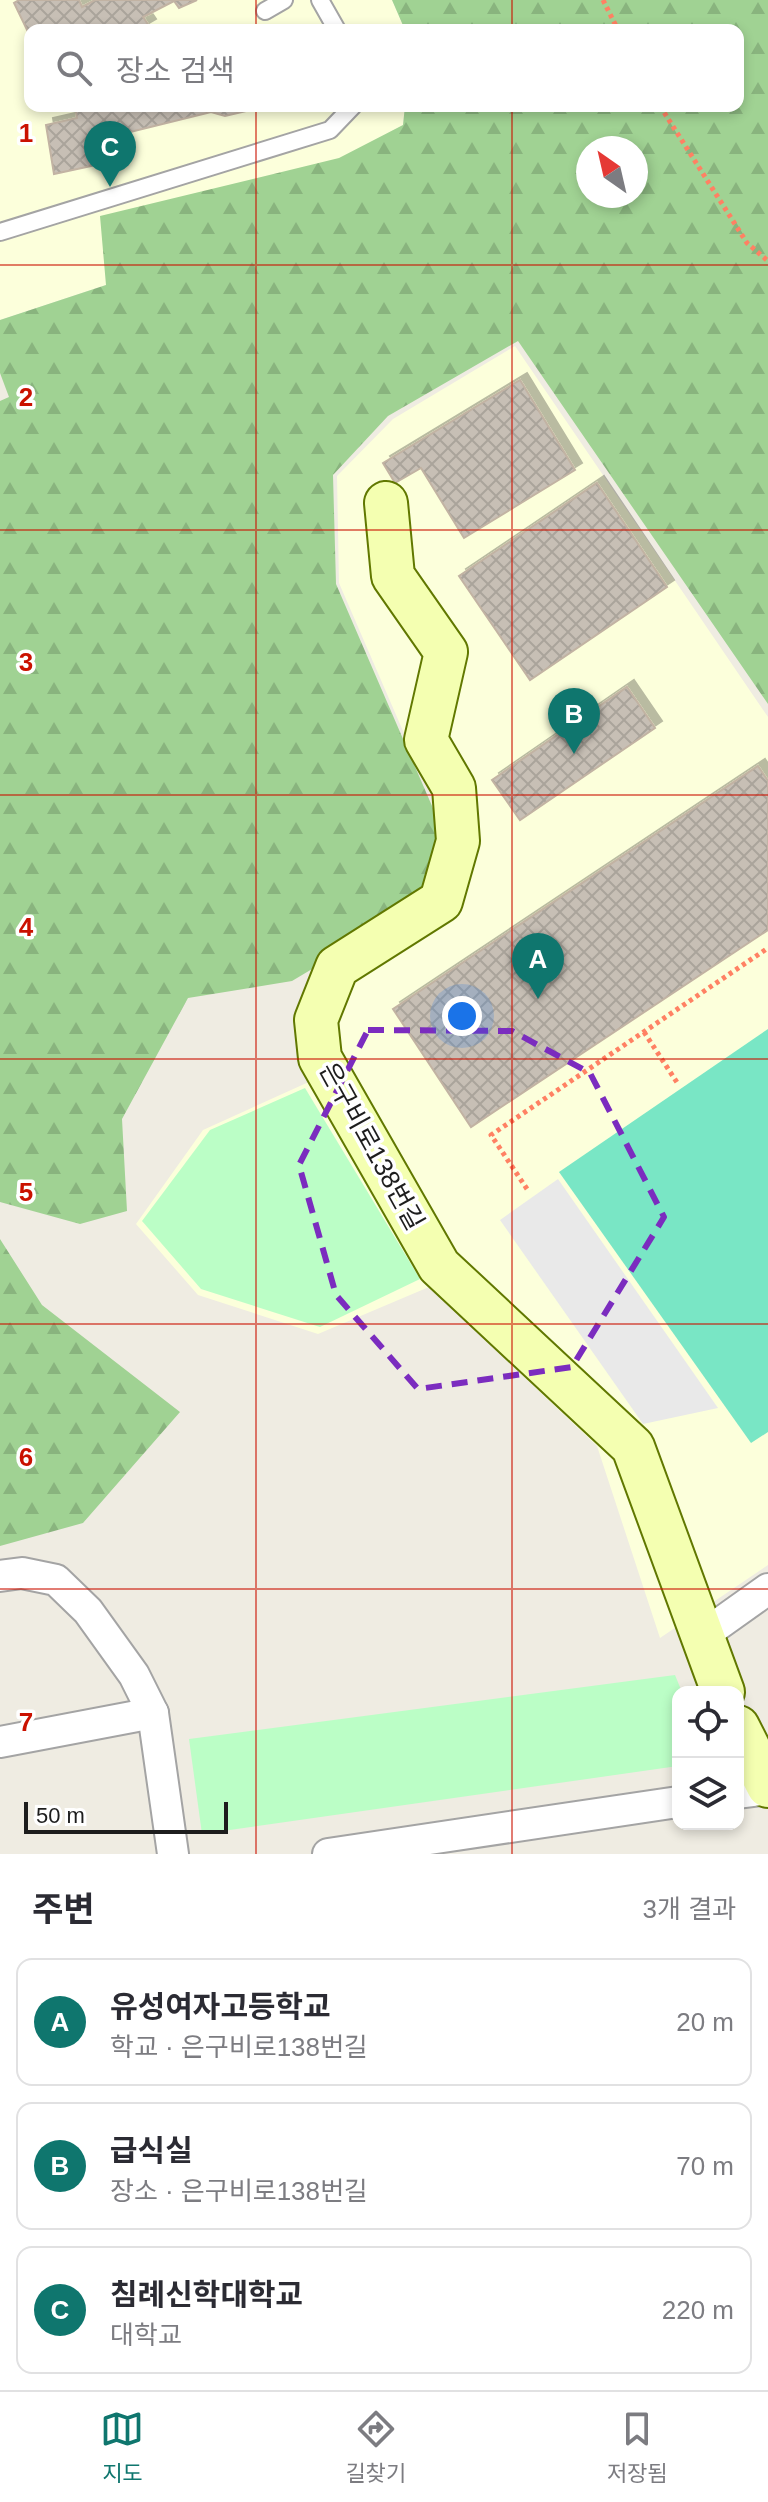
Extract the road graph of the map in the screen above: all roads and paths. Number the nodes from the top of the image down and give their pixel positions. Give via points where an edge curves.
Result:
1 (284, 0) edge
2 (320, 0) edge
3 (603, 0) edge
4 (265, 11) dead end
5 (334, 24) edge
6 (615, 24) edge
7 (347, 112) edge
8 (664, 112) edge
9 (0, 232) edge
10 (768, 261) edge
11 (386, 503) dead end
12 (768, 948) edge
13 (644, 1032) junction
14 (678, 1084) dead end
15 (527, 1189) dead end
16 (0, 1576) edge
17 (768, 1589) edge
18 (702, 1636) junction
19 (721, 1686) edge
20 (153, 1713) junction
21 (744, 1739) edge
22 (0, 1742) edge
23 (768, 1787) edge
24 (744, 1792) edge
25 (672, 1803) edge
26 (472, 1843) edge
27 (173, 1854) edge
28 (328, 1854) edge

1 - 4 lane
2 - 5 lane
3 - 6 path
7 - 9 lane via 330,130
8 - 10 path via 747,243
11 - 18 street, 은구비로138번길 via 393,576 446,652 426,740 454,788 458,841 441,901 337,967 316,1020 320,1058 439,1266 633,1447
12 - 13 path
13 - 14 path
13 - 15 path via 491,1135
16 - 20 street via 22,1573 56,1580 116,1647
17 - 18 street
18 - 19 street, 은구비로138번길
20 - 22 street
20 - 27 street
21 - 23 street
23 - 24 street
25 - 26 street
26 - 28 street

